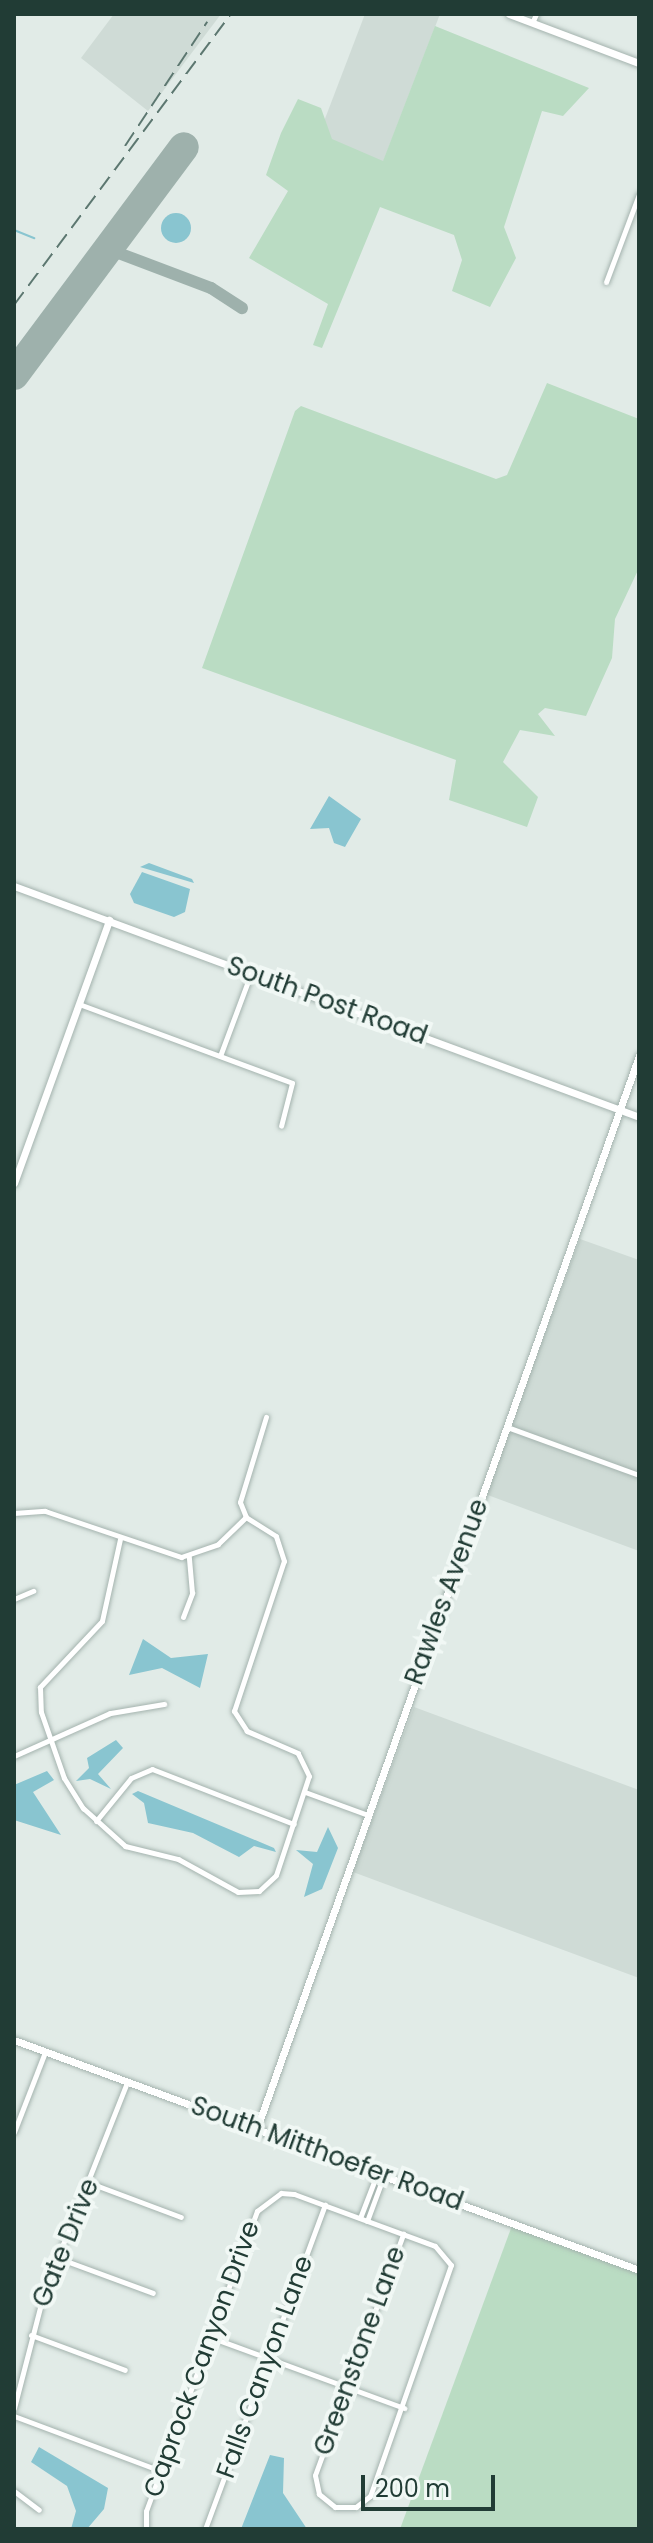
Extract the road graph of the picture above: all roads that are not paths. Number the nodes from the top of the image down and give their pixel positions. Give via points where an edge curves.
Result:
1 (509, 14) edge
2 (531, 18) edge
3 (639, 63) edge
4 (639, 194) edge
5 (606, 282) dead end
6 (14, 886) edge
7 (109, 920) junction
8 (251, 973) junction
9 (79, 1004) junction
10 (220, 1056) junction
11 (639, 1056) edge
12 (619, 1109) junction
13 (639, 1117) edge
14 (281, 1126) dead end
15 (14, 1183) edge
16 (266, 1417) dead end
17 (506, 1426) junction
18 (639, 1475) edge
19 (14, 1513) edge
20 (246, 1517) junction
21 (120, 1539) junction
22 (189, 1556) junction
23 (33, 1591) dead end
24 (14, 1599) edge
25 (183, 1617) dead end
26 (164, 1704) dead end
27 (51, 1743) junction
28 (14, 1756) edge
29 (305, 1792) junction
30 (368, 1815) junction
31 (96, 1821) junction
32 (294, 1824) junction
33 (14, 2040) edge
34 (45, 2051) junction
35 (127, 2081) junction
36 (257, 2128) junction
37 (14, 2132) edge
38 (380, 2174) junction
39 (90, 2183) junction
40 (325, 2205) junction
41 (181, 2217) dead end
42 (364, 2220) junction
43 (403, 2234) junction
44 (58, 2258) junction
45 (639, 2270) edge
46 (153, 2293) dead end
47 (31, 2335) junction
48 (210, 2337) junction
49 (268, 2358) junction
50 (125, 2370) dead end
51 (346, 2387) junction
52 (14, 2408) edge
53 (404, 2408) junction
54 (14, 2416) edge
55 (161, 2471) junction
56 (14, 2491) edge
57 (39, 2510) dead end
58 (146, 2529) edge
59 (205, 2529) edge

1 - 2 main road
2 - 3 main road
4 - 5 street
6 - 7 main road, South Post Road
7 - 8 main road, South Post Road
7 - 9 main road
8 - 10 street
8 - 12 main road, South Post Road
9 - 10 street
9 - 15 main road
10 - 14 street via 295,1087
11 - 12 main road, Rawles Avenue
12 - 13 main road, South Post Road
12 - 17 main road, Rawles Avenue
16 - 20 street via 239,1493
17 - 18 street
17 - 30 main road, Rawles Avenue
19 - 21 street via 45,1511
20 - 22 street via 218,1544
20 - 29 street via 276,1536 284,1561 234,1714 247,1731 299,1754 309,1772
21 - 22 street
21 - 27 street via 102,1621 40,1687
22 - 25 street via 192,1593
23 - 24 street
26 - 27 street via 110,1713
27 - 28 street
27 - 31 street via 71,1792
29 - 30 street
29 - 32 street
30 - 36 main road, Rawles Avenue
31 - 32 street via 131,1778 152,1769
31 - 32 street via 132,1849 178,1859 238,1892 259,1891 274,1878
33 - 34 main road, South Mitthoefer Road
34 - 35 main road, South Mitthoefer Road
34 - 37 street
35 - 36 main road, South Mitthoefer Road
35 - 39 street, Gate Drive
36 - 38 main road, South Mitthoefer Road
38 - 42 street
38 - 45 main road, South Mitthoefer Road
39 - 41 street
39 - 44 street, Gate Drive
40 - 42 street
40 - 48 street, Caprock Canyon Drive via 274,2195 257,2211
40 - 49 street, Falls Canyon Lane
42 - 43 street
43 - 51 street, Greenstone Lane
43 - 53 street via 439,2248 449,2261 451,2281
44 - 46 street
44 - 47 street, Gate Drive
47 - 50 street
47 - 52 street, Gate Drive
48 - 49 street
48 - 55 street, Caprock Canyon Drive
49 - 51 street
49 - 59 street, Falls Canyon Lane
51 - 53 street
51 - 53 street, Greenstone Lane via 315,2475 319,2494 335,2507 356,2507 373,2491
54 - 55 street
55 - 58 street, Caprock Canyon Drive
56 - 57 street

